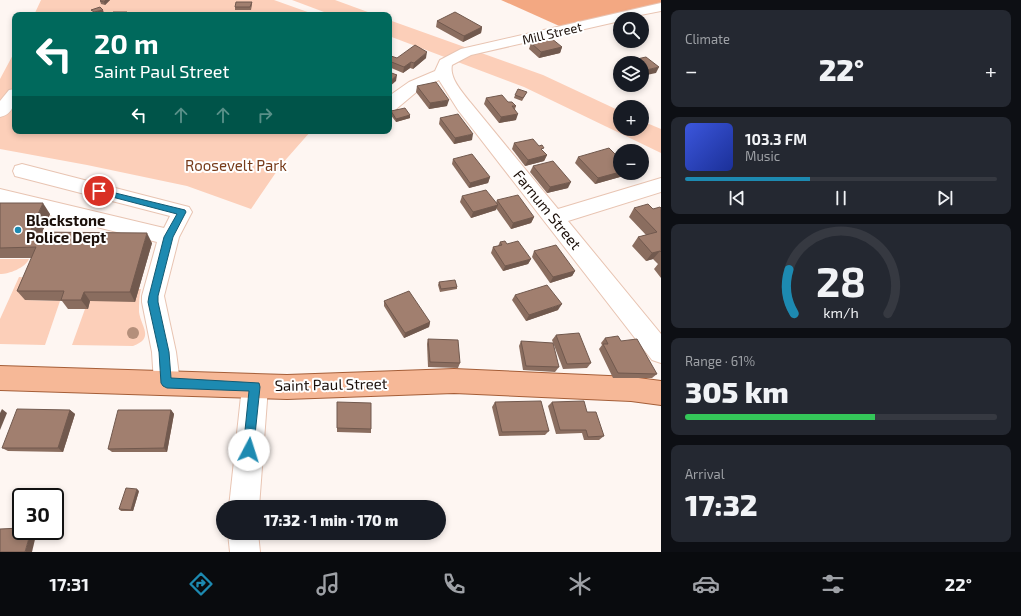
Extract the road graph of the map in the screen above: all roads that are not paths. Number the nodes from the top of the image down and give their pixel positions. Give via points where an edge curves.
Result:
1 (661, 7) edge
2 (445, 68) junction
3 (12, 98) edge
4 (392, 103) edge
5 (0, 112) edge
6 (22, 171) dead end
7 (72, 184) junction
8 (661, 185) edge
9 (0, 196) edge
10 (52, 208) junction
11 (554, 218) junction
12 (169, 237) junction
13 (661, 352) edge
14 (0, 378) edge
15 (167, 383) junction
16 (255, 387) junction
17 (661, 392) edge
18 (245, 500) edge
19 (244, 540) edge
20 (245, 552) edge

1 - 2 street, Mill Street via 466,52
2 - 4 street, Mill Street via 408,88
2 - 11 street, Farnum Street via 449,84 464,106
3 - 5 street
6 - 7 street
7 - 10 street
7 - 12 street via 182,212
8 - 11 street
9 - 10 street
10 - 12 street
11 - 13 street, Farnum Street
12 - 15 street via 153,302 164,352
14 - 15 main road, Saint Paul Street
15 - 16 main road, Saint Paul Street
16 - 17 main road, Saint Paul Street via 454,381
16 - 18 street
19 - 20 street

